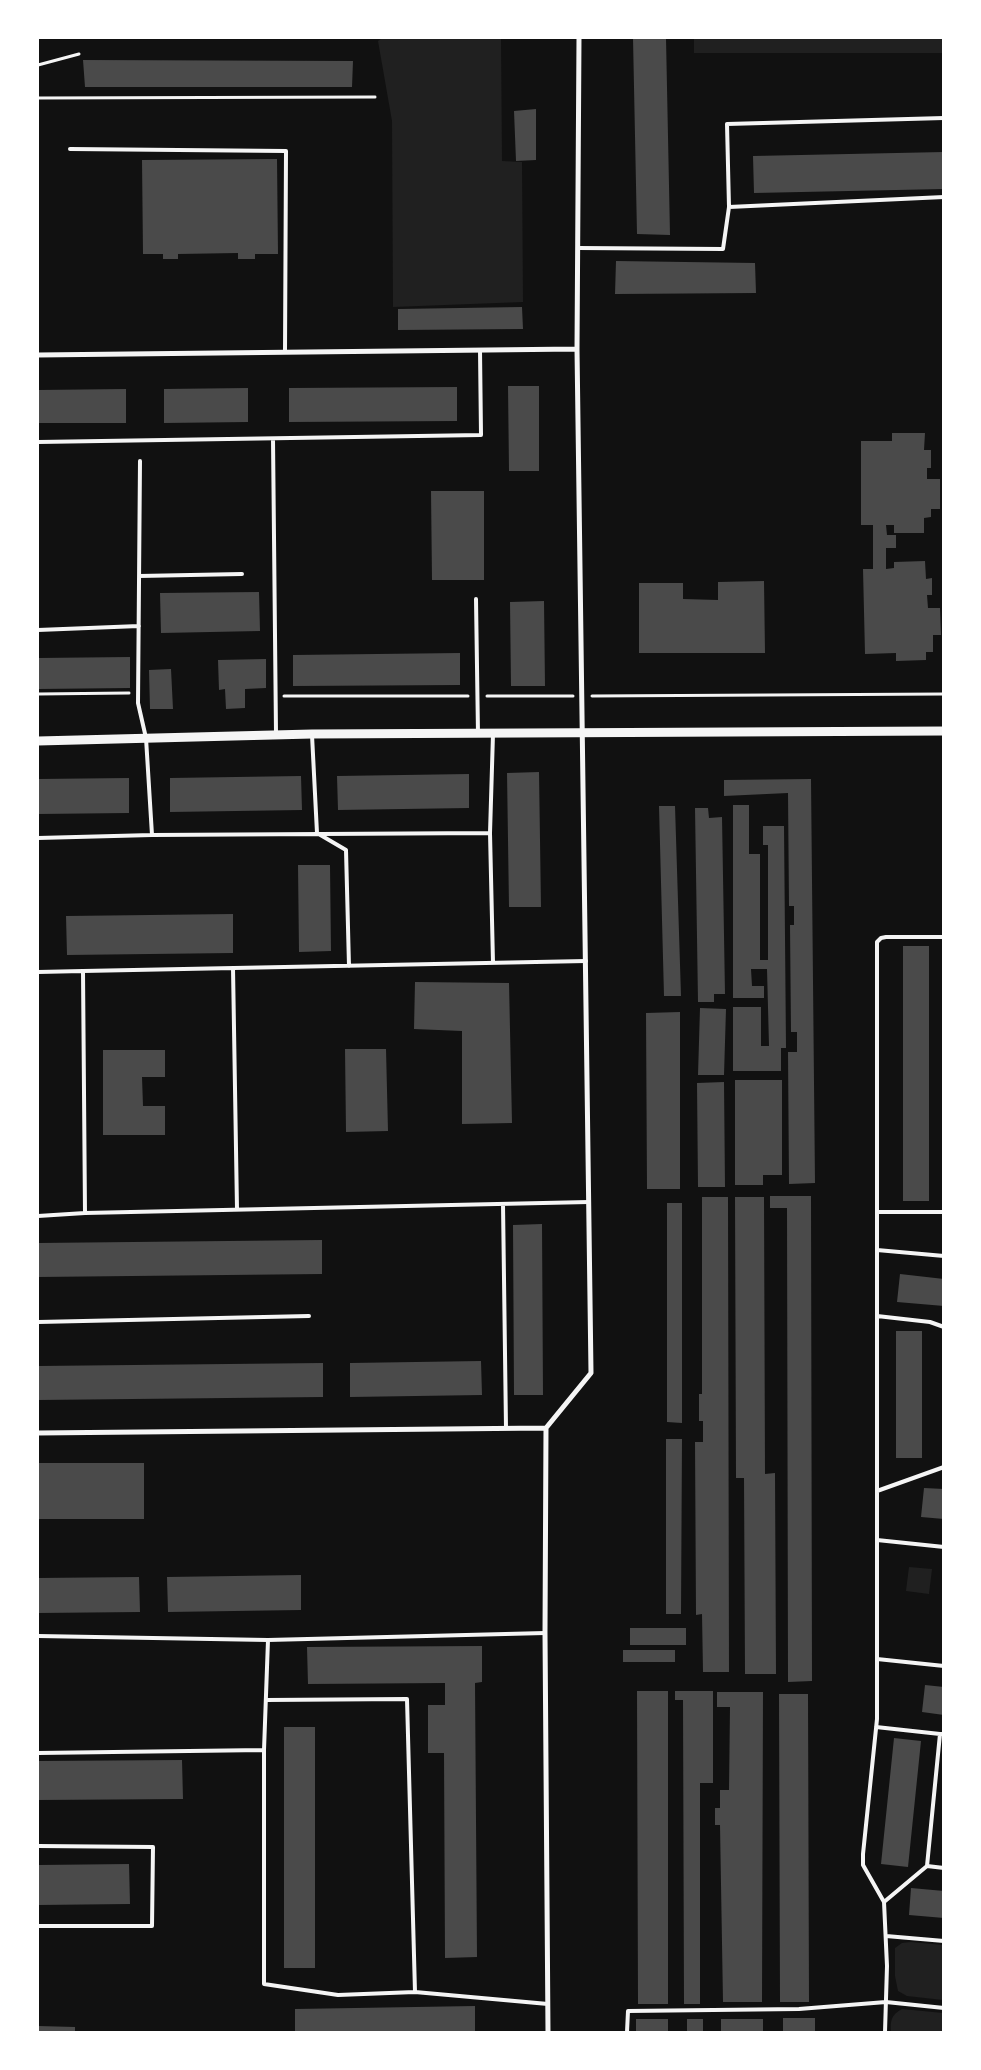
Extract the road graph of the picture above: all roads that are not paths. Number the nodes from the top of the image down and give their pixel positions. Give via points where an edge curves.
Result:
1 (579, 38) edge
2 (944, 118) edge
3 (70, 149) dead end
4 (944, 197) edge
5 (729, 207) junction
6 (578, 248) junction
7 (577, 348) junction
8 (480, 350) junction
9 (285, 352) junction
10 (38, 355) edge
11 (273, 439) junction
12 (38, 442) edge
13 (140, 461) dead end
14 (242, 574) dead end
15 (139, 576) junction
16 (476, 599) dead end
17 (139, 626) junction
18 (38, 630) edge
19 (944, 730) edge
20 (583, 733) junction
21 (312, 734) junction
22 (478, 734) junction
23 (493, 734) junction
24 (276, 736) junction
25 (146, 738) junction
26 (38, 741) edge
27 (317, 833) junction
28 (490, 833) junction
29 (152, 835) junction
30 (38, 838) edge
31 (944, 937) edge
32 (586, 961) junction
33 (493, 963) junction
34 (349, 966) junction
35 (233, 968) junction
36 (83, 971) junction
37 (38, 972) edge
38 (589, 1202) junction
39 (503, 1204) junction
40 (237, 1209) junction
41 (876, 1212) junction
42 (944, 1212) edge
43 (85, 1213) junction
44 (38, 1216) edge
45 (877, 1250) junction
46 (944, 1256) edge
47 (309, 1316) dead end
48 (876, 1316) junction
49 (38, 1322) edge
50 (944, 1327) edge
51 (506, 1428) junction
52 (546, 1428) junction
53 (38, 1432) edge
54 (944, 1467) edge
55 (876, 1491) junction
56 (877, 1540) junction
57 (944, 1547) edge
58 (545, 1633) junction
59 (38, 1636) edge
60 (268, 1640) junction
61 (877, 1658) junction
62 (944, 1666) edge
63 (266, 1700) junction
64 (876, 1727) junction
65 (942, 1734) edge
66 (264, 1750) junction
67 (38, 1753) edge
68 (38, 1846) edge
69 (927, 1866) junction
70 (944, 1868) edge
71 (884, 1902) junction
72 (38, 1926) edge
73 (886, 1936) junction
74 (944, 1942) edge
75 (415, 1992) junction
76 (886, 2002) junction
77 (548, 2004) junction
78 (944, 2008) edge
79 (548, 2032) edge
80 (627, 2032) edge
81 (885, 2032) edge

1 - 6 street
2 - 5 lane via 726,124
3 - 9 lane via 286,151
4 - 5 lane
5 - 6 lane via 724,249
6 - 7 street
7 - 8 street
7 - 20 street
8 - 9 street
8 - 11 lane via 481,435
9 - 10 street
11 - 12 lane
11 - 24 lane
13 - 15 lane
14 - 15 lane
15 - 17 lane
16 - 22 lane
17 - 18 lane
17 - 25 lane via 138,703
19 - 20 street
20 - 23 street
20 - 32 street
21 - 22 street
21 - 24 street
21 - 27 lane
22 - 23 street
23 - 28 lane
24 - 25 street
25 - 26 street
25 - 29 lane
27 - 28 lane
27 - 29 lane
27 - 34 lane via 346,850
28 - 33 lane
29 - 30 lane
31 - 41 lane via 886,937 877,942
32 - 33 lane
32 - 38 street
33 - 34 lane
34 - 35 lane
35 - 36 lane
35 - 40 lane
36 - 37 lane
36 - 43 lane
38 - 39 lane
38 - 52 street via 591,1373
39 - 40 lane
39 - 51 lane
40 - 43 lane
41 - 42 lane
41 - 45 lane
43 - 44 lane
45 - 46 lane
45 - 48 lane
47 - 49 lane
48 - 50 lane via 930,1322
48 - 55 lane
51 - 52 street
51 - 53 street
52 - 58 street
54 - 55 lane
55 - 56 lane
56 - 57 lane
56 - 61 lane
58 - 60 lane
58 - 77 street
59 - 60 lane
60 - 63 lane
61 - 62 lane
61 - 64 lane
63 - 66 lane
63 - 75 lane via 407,1699
64 - 65 lane
64 - 71 lane via 863,1865
65 - 69 lane
66 - 67 lane
66 - 75 lane via 264,1984 338,1995
68 - 72 lane via 153,1847 152,1926
69 - 70 lane
69 - 71 lane
71 - 73 lane
73 - 74 lane
73 - 76 lane
75 - 77 lane
76 - 78 lane
76 - 80 lane via 799,2009 628,2011
76 - 81 lane
77 - 79 street

